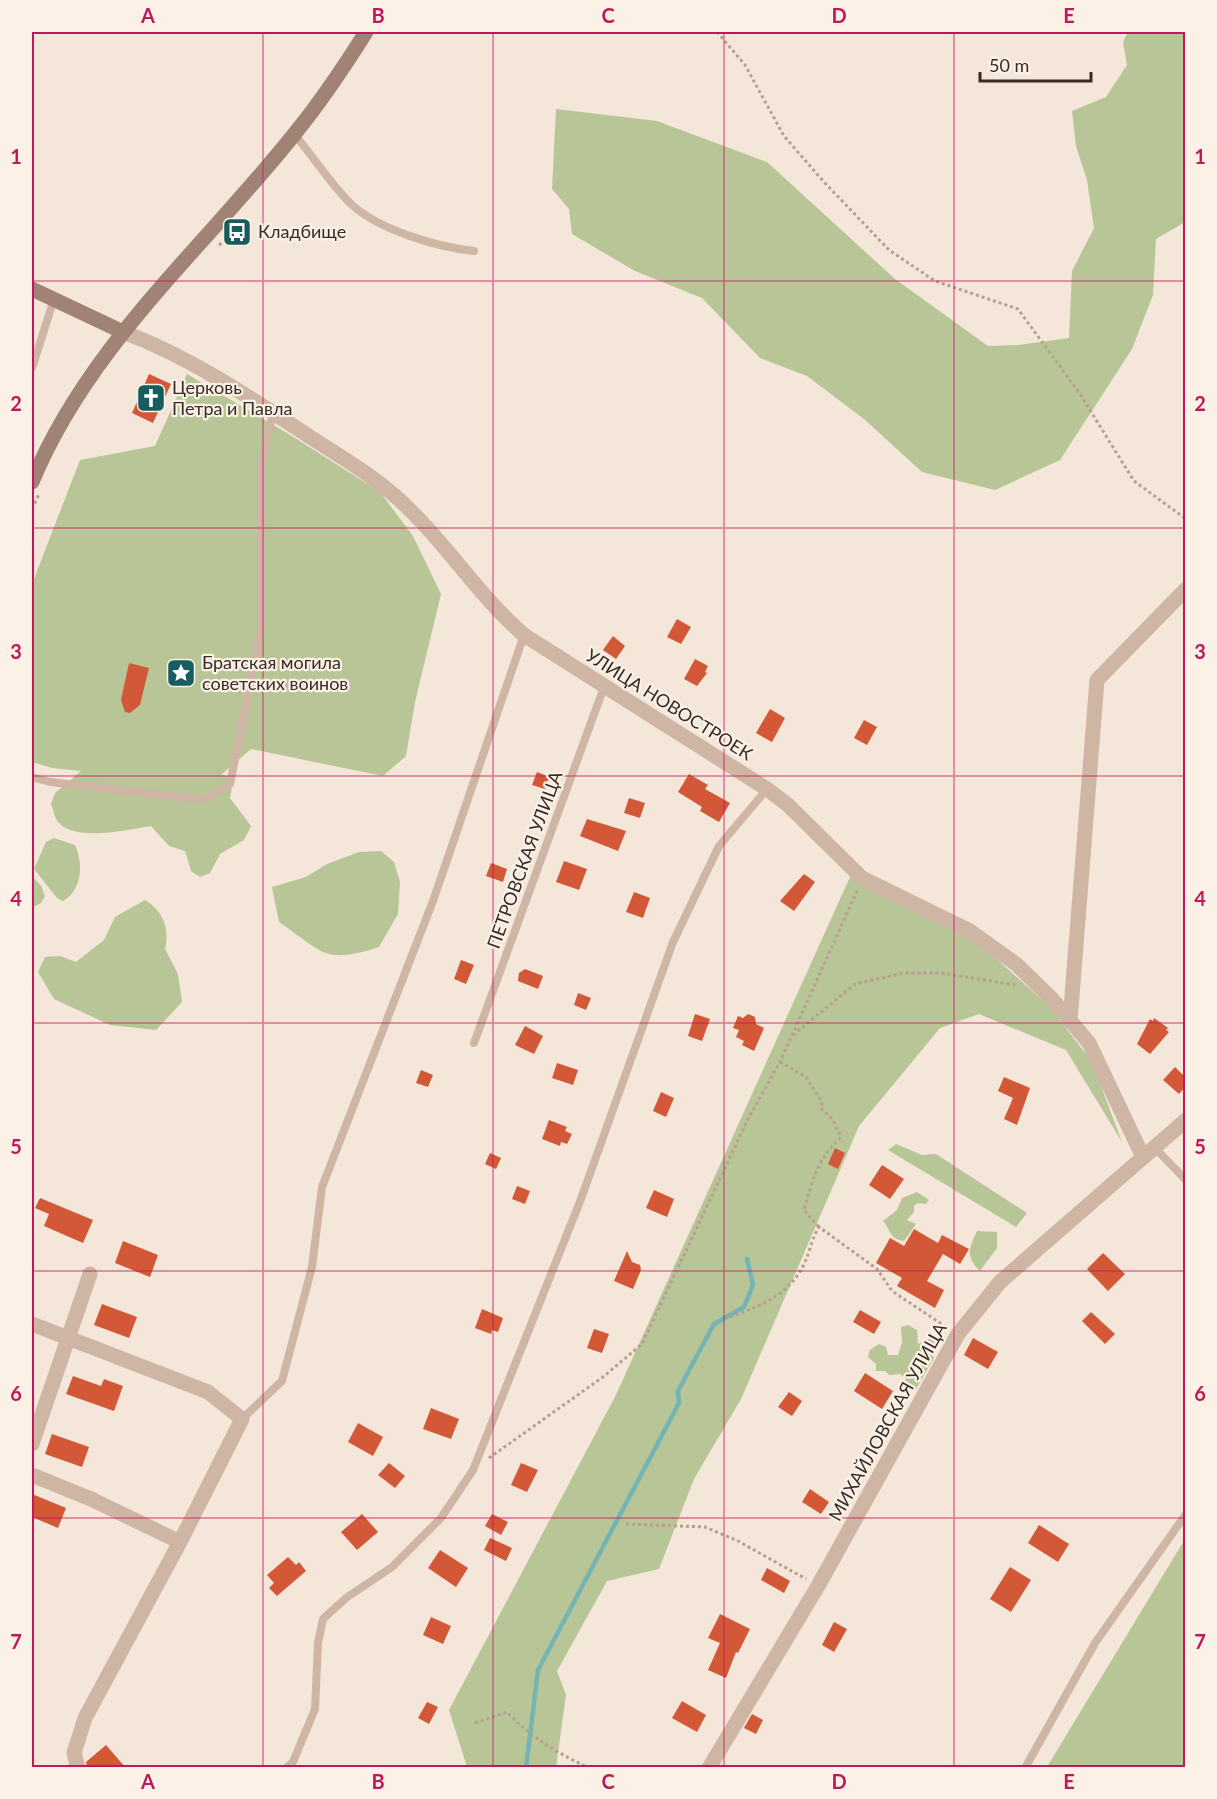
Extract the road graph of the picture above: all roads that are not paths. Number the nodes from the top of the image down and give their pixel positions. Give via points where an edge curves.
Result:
1 (366, 32) edge
2 (294, 134) junction
3 (474, 251) dead end
4 (32, 289) edge
5 (54, 299) junction
6 (123, 332) junction
7 (32, 368) edge
8 (273, 412) junction
9 (36, 486) edge
10 (1185, 589) edge
11 (524, 635) junction
12 (604, 687) junction
13 (32, 777) edge
14 (767, 789) junction
15 (1070, 1020) junction
16 (474, 1043) dead end
17 (1185, 1120) edge
18 (1148, 1152) junction
19 (1185, 1180) edge
20 (90, 1274) dead end
21 (32, 1324) edge
22 (66, 1338) junction
23 (242, 1419) junction
24 (32, 1444) edge
25 (32, 1475) edge
26 (1185, 1514) edge
27 (180, 1542) junction
28 (78, 1767) edge
29 (286, 1767) edge
30 (709, 1767) edge
31 (1025, 1767) edge

1 - 2 main road via 333,85
2 - 3 lane via 351,204 394,230 443,248
2 - 6 main road
4 - 5 main road
5 - 6 main road
5 - 7 lane
6 - 8 street, УЛИЦА НОВОСТРОЕК via 174,354
6 - 9 main road via 66,413
8 - 11 street, УЛИЦА НОВОСТРОЕК via 378,481 410,509 501,616
8 - 13 lane via 262,463 261,630 230,784 205,800
10 - 15 street via 1097,680
11 - 12 street, УЛИЦА НОВОСТРОЕК
11 - 23 lane via 433,901 322,1187 312,1268 282,1381
12 - 14 street, УЛИЦА НОВОСТРОЕК
12 - 16 lane, ПЕТРОВСКАЯ УЛИЦА
14 - 15 street, УЛИЦА НОВОСТРОЕК via 862,878 970,931 1016,964
14 - 29 lane via 719,846 673,942 581,1199 473,1470 441,1518 392,1567 323,1619 315,1709 292,1762
15 - 18 street, УЛИЦА НОВОСТРОЕК via 1089,1043
17 - 18 street, МИХАЙЛОВСКАЯ УЛИЦА
18 - 19 lane
18 - 30 street, МИХАЙЛОВСКАЯ УЛИЦА via 1000,1282 958,1334 818,1586
20 - 22 street
21 - 22 street
22 - 23 street via 208,1392
22 - 24 street
23 - 27 street
25 - 27 street
26 - 31 lane via 1095,1643
27 - 28 street via 85,1718 74,1753

